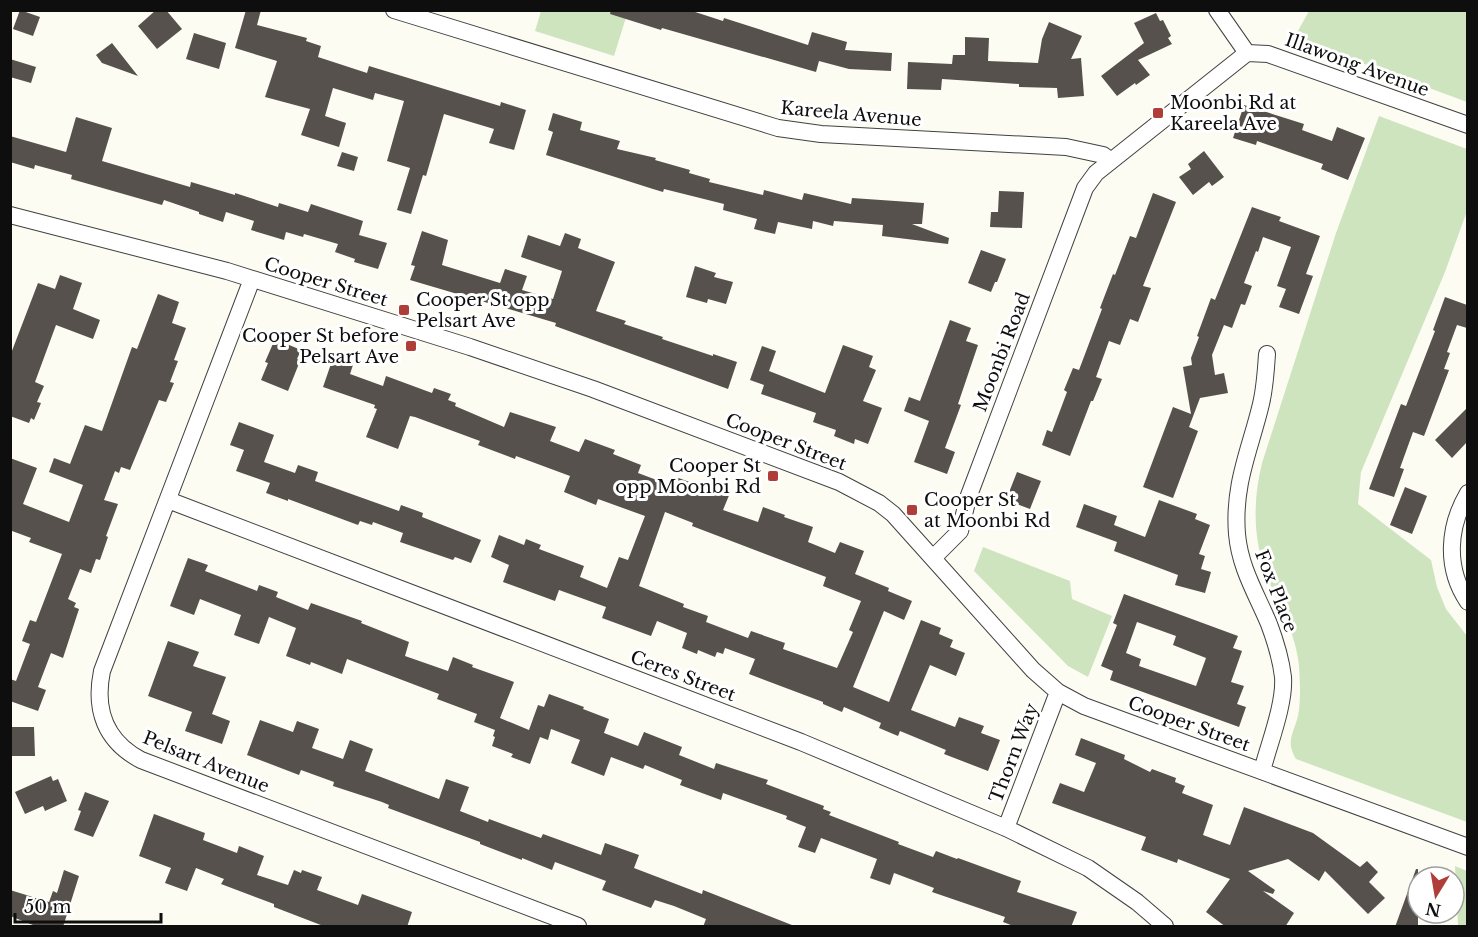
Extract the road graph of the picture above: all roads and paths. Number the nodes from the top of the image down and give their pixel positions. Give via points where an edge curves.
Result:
1 (394, 10) edge
2 (1217, 10) edge
3 (1247, 53) junction
4 (1467, 125) edge
5 (1111, 161) junction
6 (11, 218) edge
7 (252, 279) junction
8 (1267, 354) dead end
9 (1467, 493) edge
10 (168, 500) junction
11 (933, 558) junction
12 (1467, 602) edge
13 (1058, 692) junction
14 (1262, 771) junction
15 (1006, 828) junction
16 (1467, 847) edge
17 (578, 927) edge
18 (1165, 927) edge

1 - 5 street, Kareela Avenue via 778,128 821,134 1069,147 1103,155
2 - 3 street
3 - 4 street, Illawong Avenue via 1268,54
3 - 5 street
5 - 11 street, Moonbi Road via 1090,180 1080,198 968,498 963,524
6 - 7 street, Cooper Street
7 - 10 street, Pelsart Avenue
7 - 11 street, Cooper Street via 592,389 838,482 893,514
8 - 14 street, Fox Place via 1263,394 1236,505 1242,560 1274,637 1283,678 1279,713
9 - 12 street via 1453,527 1451,553
10 - 15 street, Ceres Street via 801,742
10 - 17 street, Pelsart Avenue via 102,671 100,710 118,743 141,760
11 - 13 street, Cooper Street via 1033,670
13 - 14 street, Cooper Street via 1084,706
13 - 15 street, Thorn Way
14 - 16 street, Cooper Street
15 - 18 street, Ceres Street via 1089,868

